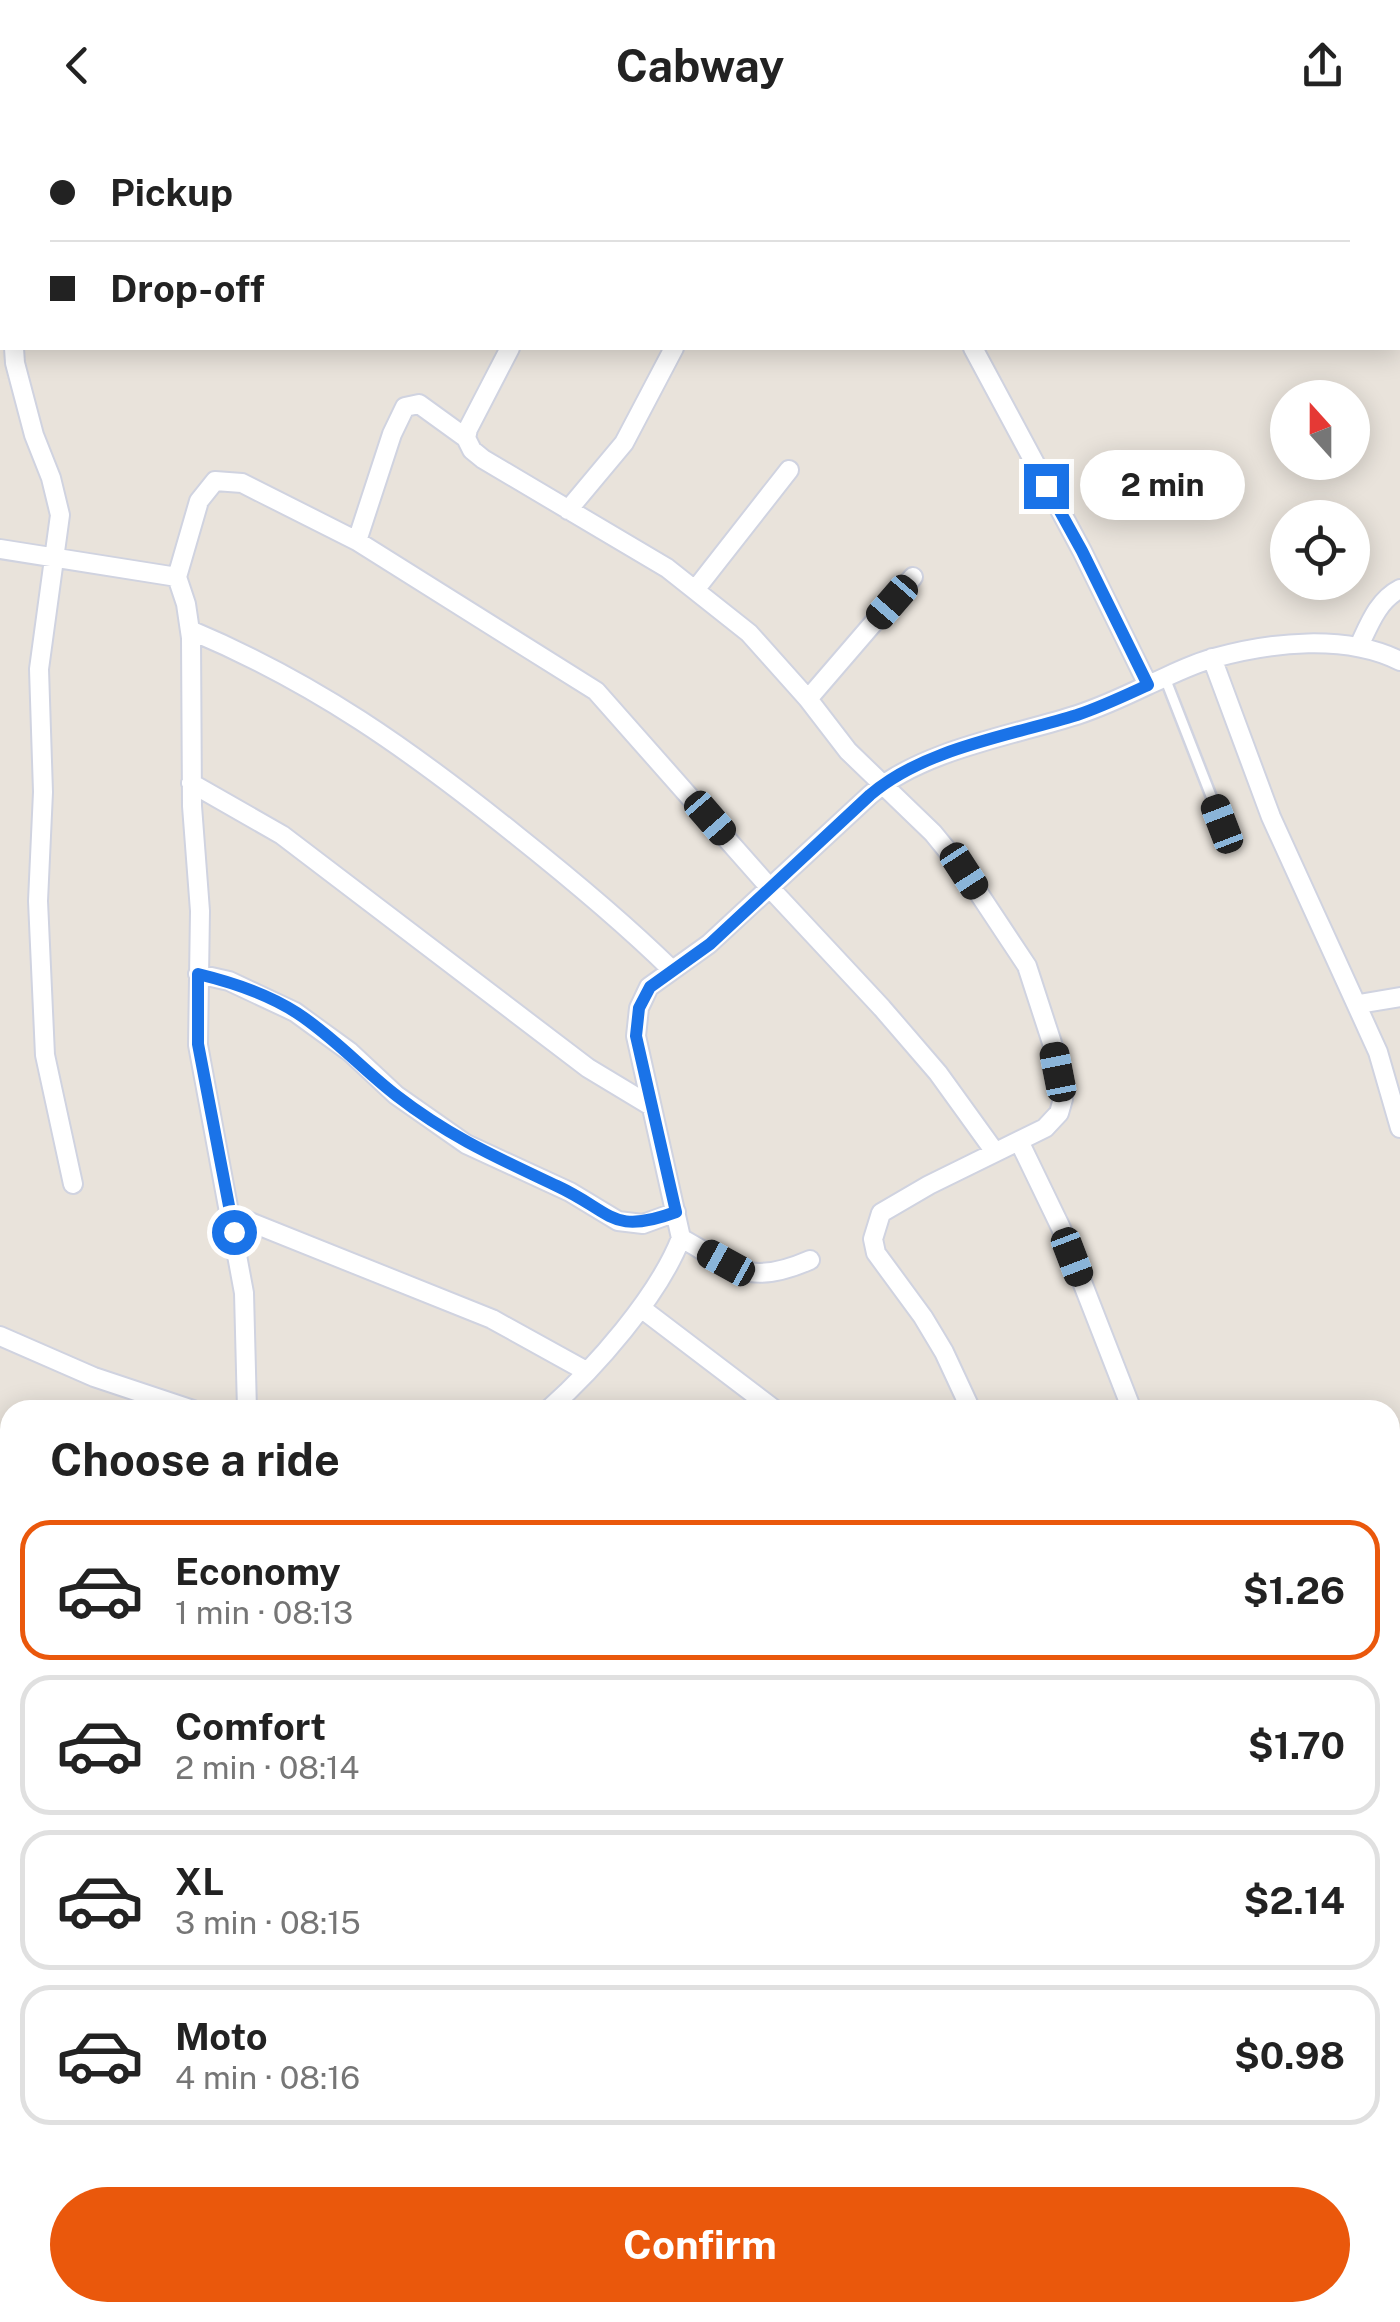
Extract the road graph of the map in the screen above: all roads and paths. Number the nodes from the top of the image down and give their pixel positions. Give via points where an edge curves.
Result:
1 (14, 350) edge
2 (509, 350) edge
3 (673, 350) edge
4 (974, 350) edge
5 (466, 438) junction
6 (790, 470) dead end
7 (568, 510) junction
8 (357, 541) junction
9 (0, 549) edge
10 (53, 558) junction
11 (177, 577) junction
12 (913, 577) dead end
13 (1400, 589) edge
14 (695, 590) junction
15 (190, 630) junction
16 (1359, 646) junction
17 (1212, 658) junction
18 (1400, 661) edge
19 (1156, 681) junction
20 (808, 698) junction
21 (192, 783) junction
22 (884, 783) junction
23 (1222, 824) dead end
24 (771, 889) junction
25 (671, 969) junction
26 (198, 974) junction
27 (1400, 997) edge
28 (1359, 1004) junction
29 (651, 1106) junction
30 (1400, 1128) edge
31 (1019, 1141) junction
32 (995, 1152) junction
33 (72, 1184) dead end
34 (676, 1212) junction
35 (230, 1214) junction
36 (681, 1238) junction
37 (810, 1260) dead end
38 (641, 1308) junction
39 (0, 1336) edge
40 (586, 1371) junction
41 (163, 1400) edge
42 (247, 1400) edge
43 (558, 1400) edge
44 (762, 1400) edge
45 (966, 1400) edge
46 (1128, 1400) edge

1 - 10 street via 60,515
2 - 5 street
3 - 7 street via 624,443
4 - 19 street
5 - 7 street via 483,459
5 - 8 street via 418,404 405,408
6 - 14 street
7 - 14 street
8 - 11 street via 242,482 215,482 199,502
8 - 24 street via 596,690
9 - 10 street
10 - 11 street
10 - 33 street via 39,669 44,792 38,901 45,1056
11 - 15 street
12 - 20 street
13 - 16 street via 1374,614
14 - 20 street via 749,634
15 - 21 street
15 - 25 street via 325,695 429,765 614,914
16 - 17 street via 1317,642
16 - 18 street
17 - 19 street
17 - 28 street via 1271,817
19 - 22 street
19 - 23 lane
20 - 22 street via 848,751
21 - 26 street
21 - 29 street via 282,835 588,1068
22 - 24 street
22 - 31 street via 964,871 1026,966 1063,1098 1053,1121
24 - 25 street
24 - 32 street via 905,1034
25 - 29 street via 650,987 637,1017
26 - 34 street via 295,1012 466,1144 618,1221 644,1224
26 - 35 street via 198,1044
27 - 28 street
28 - 30 street
29 - 34 street
31 - 32 street
31 - 46 street
32 - 45 street via 881,1213 872,1239
34 - 36 street
35 - 40 street via 492,1319
35 - 42 street via 244,1293
36 - 37 street via 750,1274 769,1275
36 - 38 street
38 - 40 street
38 - 44 street
39 - 41 street
40 - 43 street

